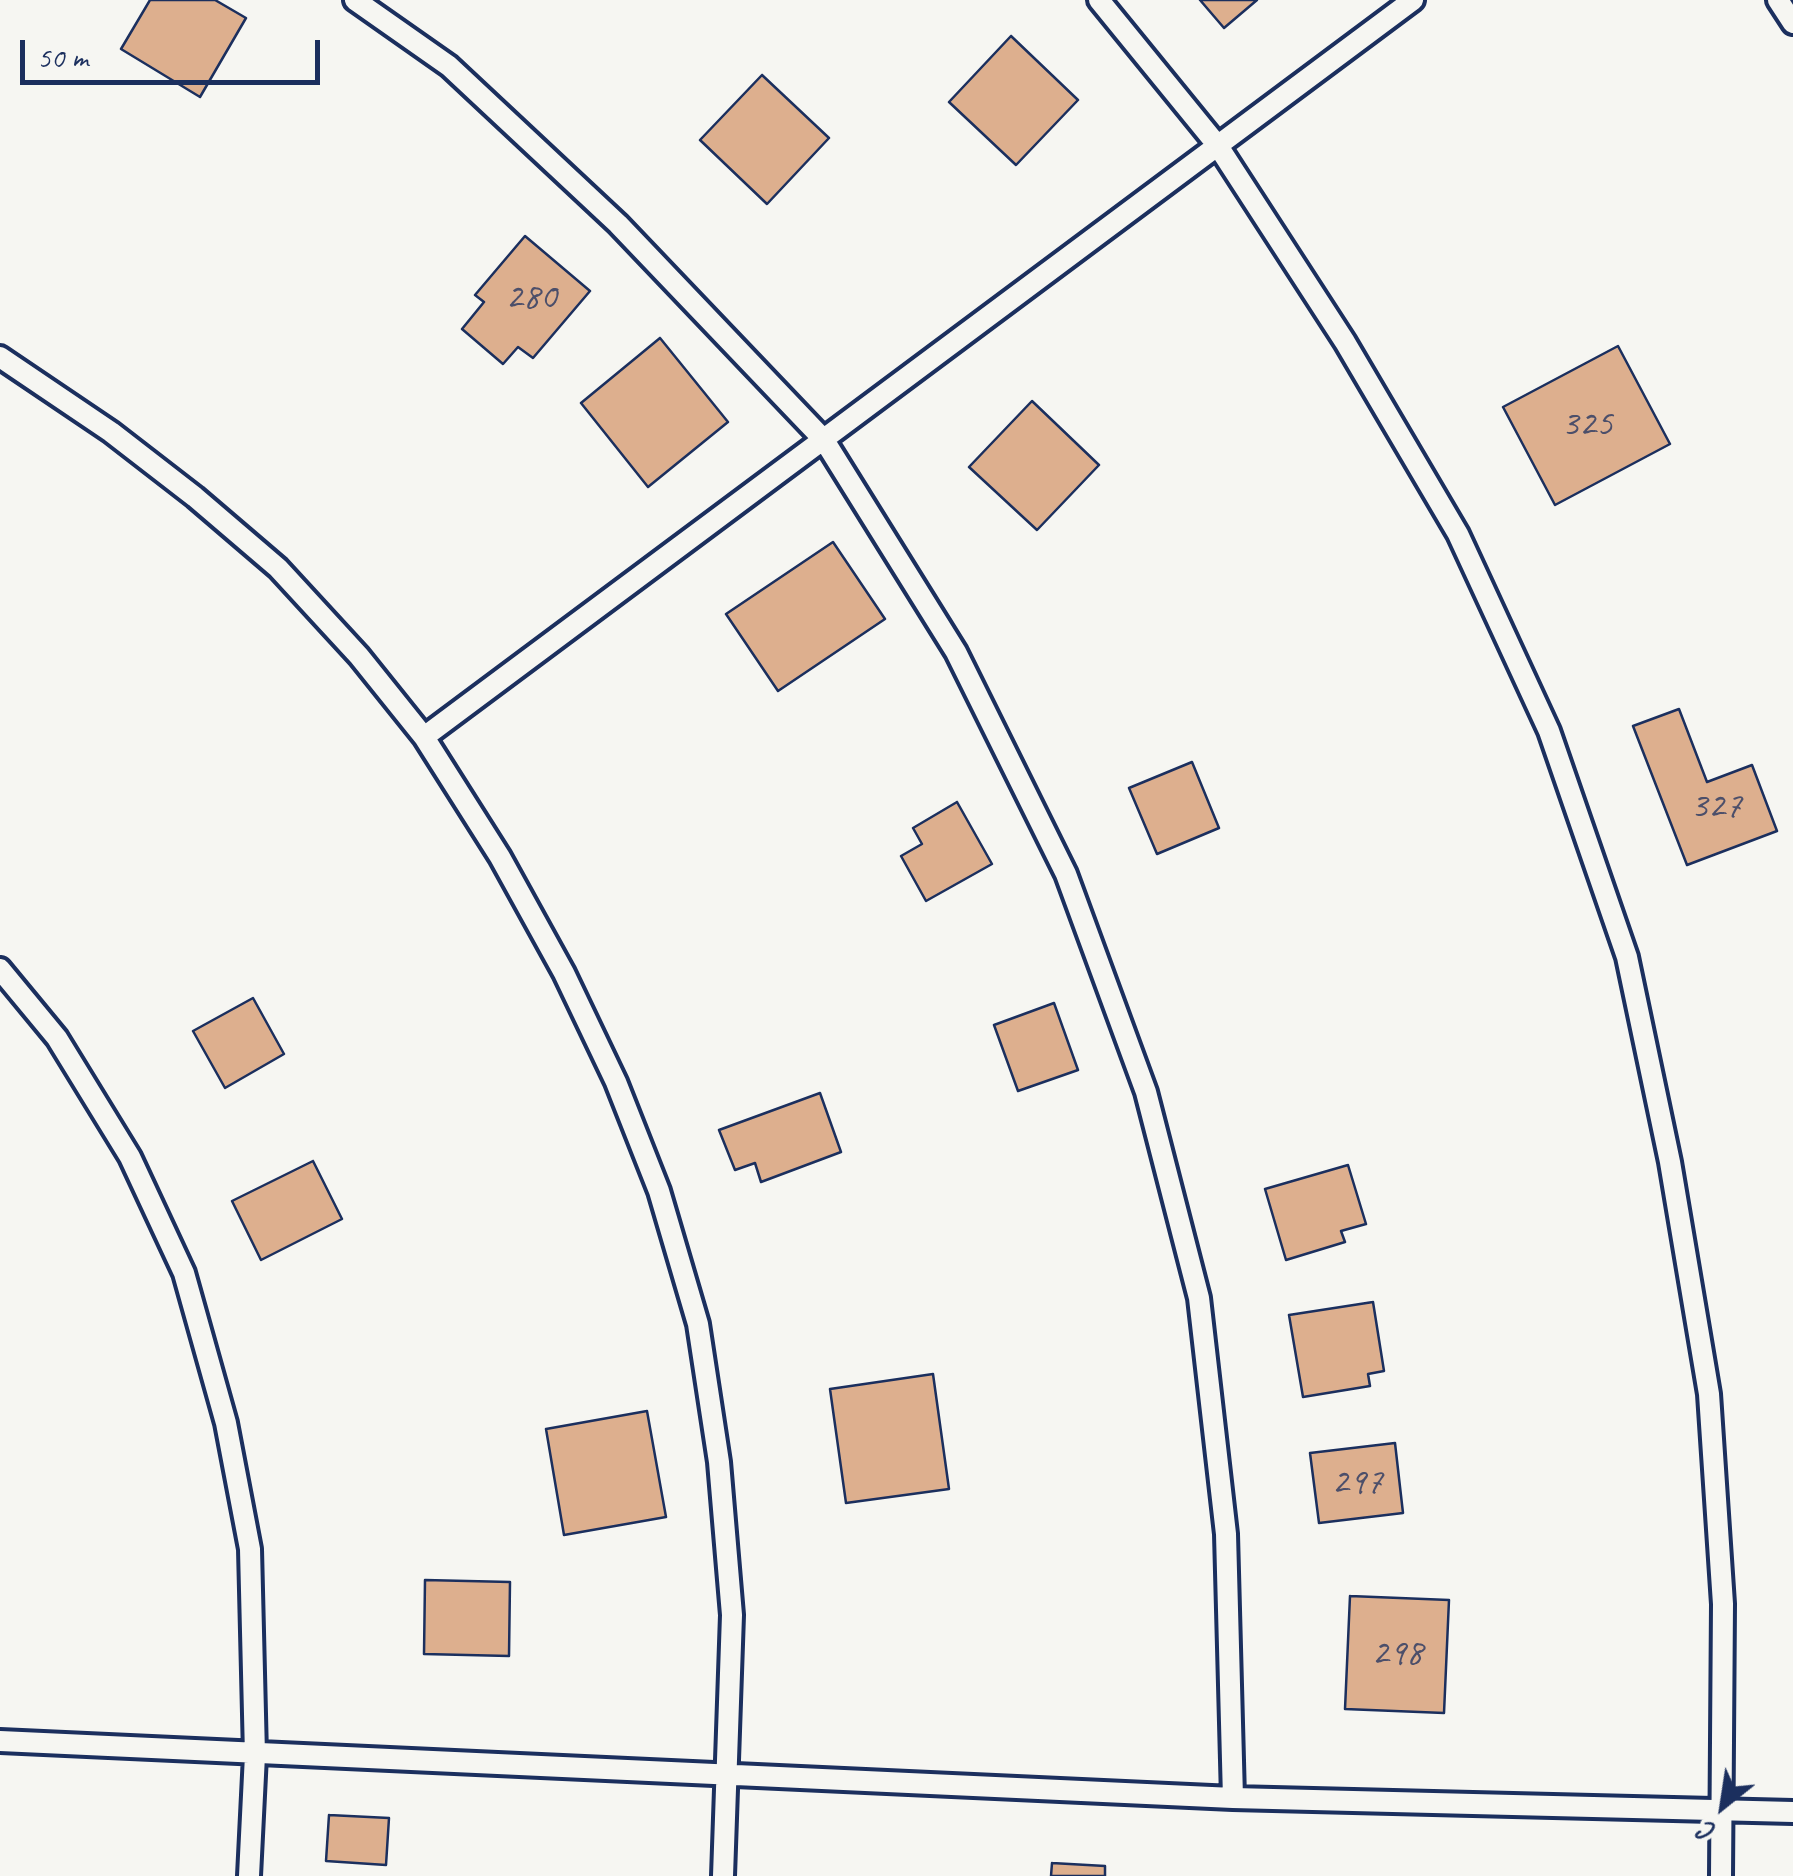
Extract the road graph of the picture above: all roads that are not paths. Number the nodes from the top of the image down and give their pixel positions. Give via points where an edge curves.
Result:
1 (355, 0) edge
2 (1099, 0) edge
3 (1413, 0) edge
4 (1778, 0) edge
5 (1793, 23) edge
6 (1218, 146) junction
7 (0, 358) edge
8 (824, 440) junction
9 (424, 737) junction
10 (0, 969) edge
11 (0, 1741) edge
12 (255, 1755) junction
13 (727, 1775) junction
14 (1233, 1798) junction
15 (1724, 1809) junction
16 (1793, 1812) edge
17 (249, 1876) edge
18 (723, 1876) edge
19 (1721, 1876) edge

1 - 8 lane via 449,66 618,224
2 - 6 lane
3 - 6 lane
4 - 5 lane
6 - 8 lane
6 - 15 lane via 1458,534 1549,731 1627,957 1709,1394 1723,1604
7 - 9 lane via 111,432 278,568
8 - 9 lane
8 - 14 lane via 973,686 1066,874 1146,1092 1199,1298 1226,1534
9 - 13 lane via 500,857 609,1066 659,1191 698,1324 732,1615
10 - 12 lane via 57,1038 121,1142 184,1273 226,1423 250,1549
11 - 12 lane
12 - 13 lane
12 - 17 lane
13 - 14 lane
13 - 18 lane
14 - 15 lane
15 - 16 lane
15 - 19 lane

